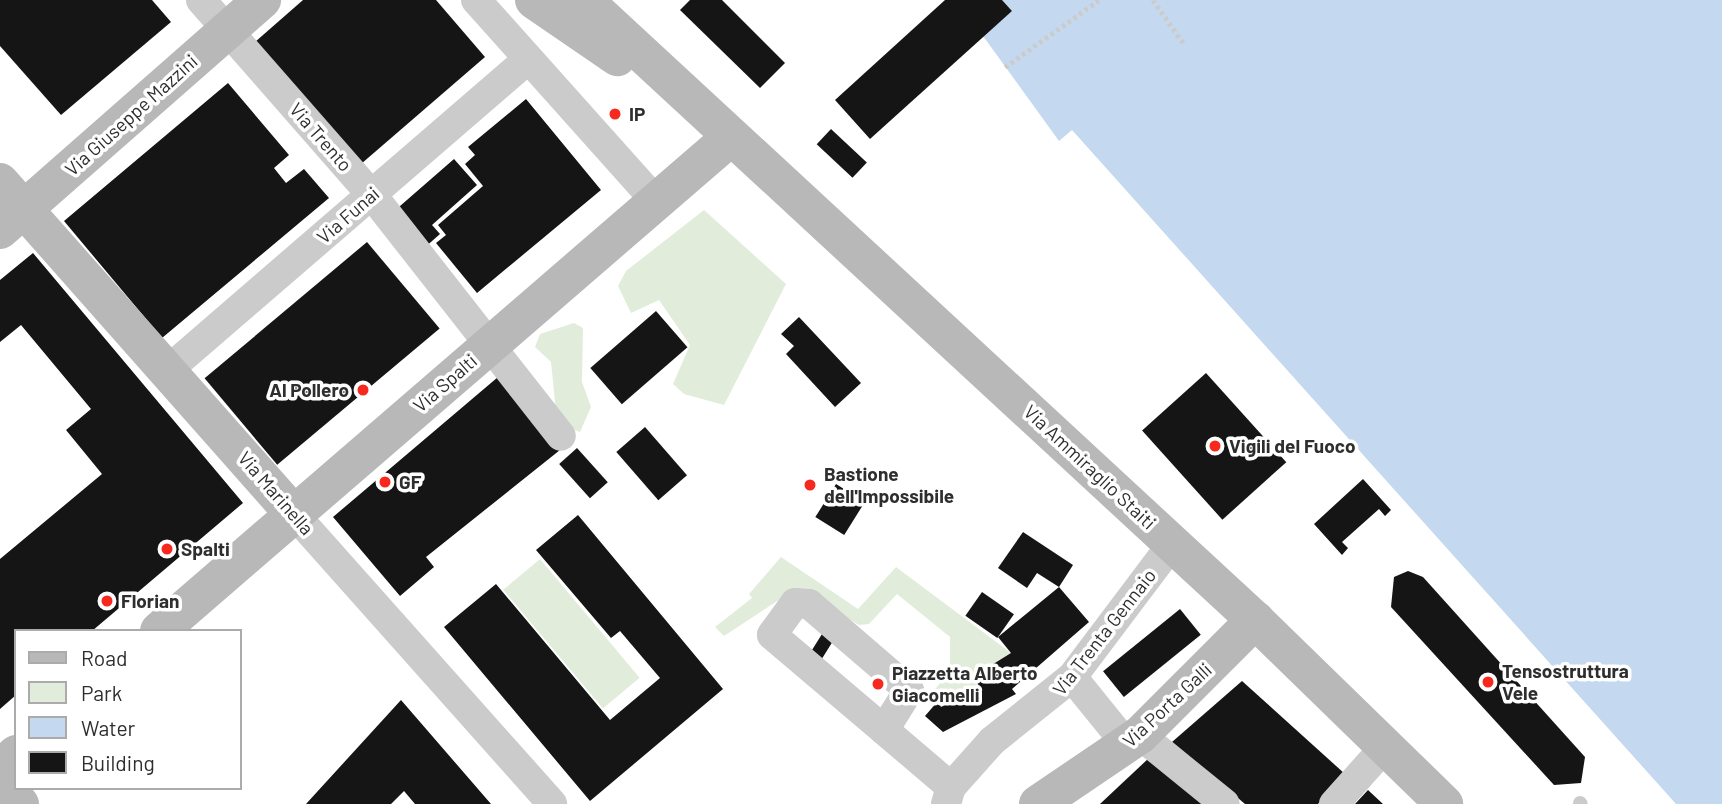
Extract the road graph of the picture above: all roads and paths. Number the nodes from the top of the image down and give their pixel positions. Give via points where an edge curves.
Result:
1 (201, 0) edge
2 (262, 0) edge
3 (476, 0) edge
4 (534, 0) edge
5 (584, 0) edge
6 (1099, 0) edge
7 (1153, 0) edge
8 (227, 30) junction
9 (1185, 45) dead end
10 (528, 59) junction
11 (1005, 67) dead end
12 (731, 137) junction
13 (372, 195) junction
14 (656, 201) junction
15 (8, 207) edge
16 (492, 342) junction
17 (168, 370) junction
18 (561, 436) dead end
19 (294, 514) junction
20 (1173, 543) junction
21 (1255, 620) junction
22 (161, 629) edge
23 (1072, 677) junction
24 (884, 730) junction
25 (1133, 740) junction
26 (1384, 748) junction
27 (14, 756) edge
28 (0, 769) edge
29 (0, 782) edge
30 (948, 796) edge
31 (20, 804) edge
32 (552, 804) edge
33 (1038, 804) edge
34 (1225, 804) edge
35 (1334, 804) edge
36 (1444, 804) edge

1 - 8 street, Via Trento
2 - 8 main road, Via Giuseppe Mazzini
3 - 10 street
4 - 12 main road
5 - 12 main road
6 - 11 path
7 - 9 path
8 - 13 street, Via Trento
8 - 15 main road, Via Giuseppe Mazzini
10 - 13 street, Via Funai
10 - 14 street
12 - 14 main road, Via Spalti
12 - 20 main road, Via Ammiraglio Staiti
13 - 16 street, Via Trento
13 - 17 street, Via Funai
14 - 16 main road, Via Spalti
15 - 17 main road, Via Marinella
16 - 18 street, Via Trento
16 - 19 main road, Via Spalti
17 - 19 main road, Via Marinella
19 - 22 main road, Via Spalti
19 - 32 street, Via Marinella
20 - 21 main road, Via Ammiraglio Staiti
20 - 23 street, Via Trenta Gennaio
21 - 25 main road, Via Porta Galli
21 - 26 main road, Via Ammiraglio Staiti
23 - 25 street
23 - 30 street, Via Trenta Gennaio via 992,741
24 - 24 street via 909,690 808,604 795,603 772,635
24 - 30 street
25 - 33 main road, Via Porta Galli
25 - 34 street
26 - 35 street
26 - 36 main road, Via Ammiraglio Staiti
27 - 28 main road
29 - 31 main road

